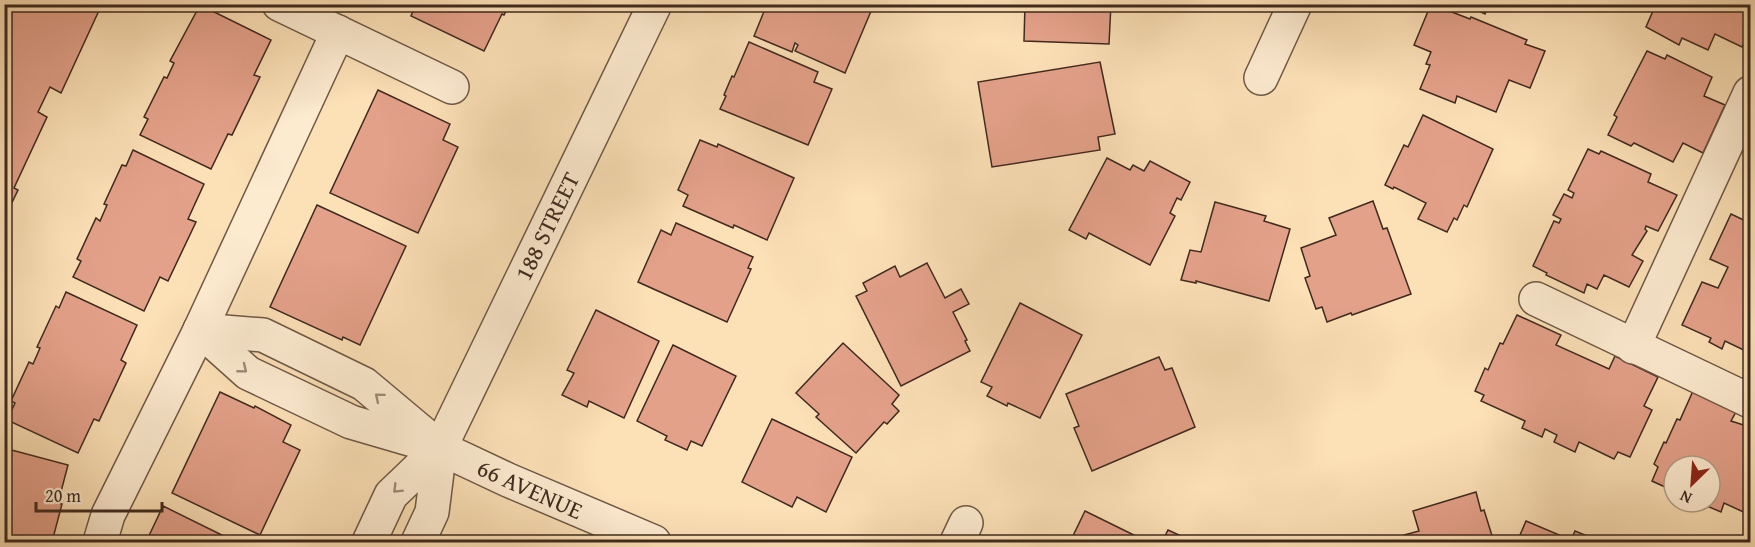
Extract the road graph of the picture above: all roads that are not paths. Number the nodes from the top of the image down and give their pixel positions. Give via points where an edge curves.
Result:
1 (279, 4) edge
2 (655, 4) edge
3 (1295, 4) edge
4 (338, 32) junction
5 (1261, 78) dead end
6 (452, 87) dead end
7 (1750, 93) edge
8 (1536, 299) dead end
9 (200, 330) junction
10 (1633, 346) junction
11 (1750, 401) edge
12 (440, 448) junction
13 (100, 543) edge
14 (369, 543) edge
15 (418, 543) edge
16 (654, 543) edge

1 - 4 street
2 - 12 street, 188 STREET
3 - 5 street
4 - 6 street
4 - 9 street
7 - 10 street
8 - 10 street
9 - 12 street, 66 AVENUE via 263,335 364,384
9 - 13 street via 108,515
10 - 11 street
12 -> 14 street, 188 STREET via 391,495
12 - 15 street, 188 STREET via 432,512
12 - 16 street, 66 AVENUE

